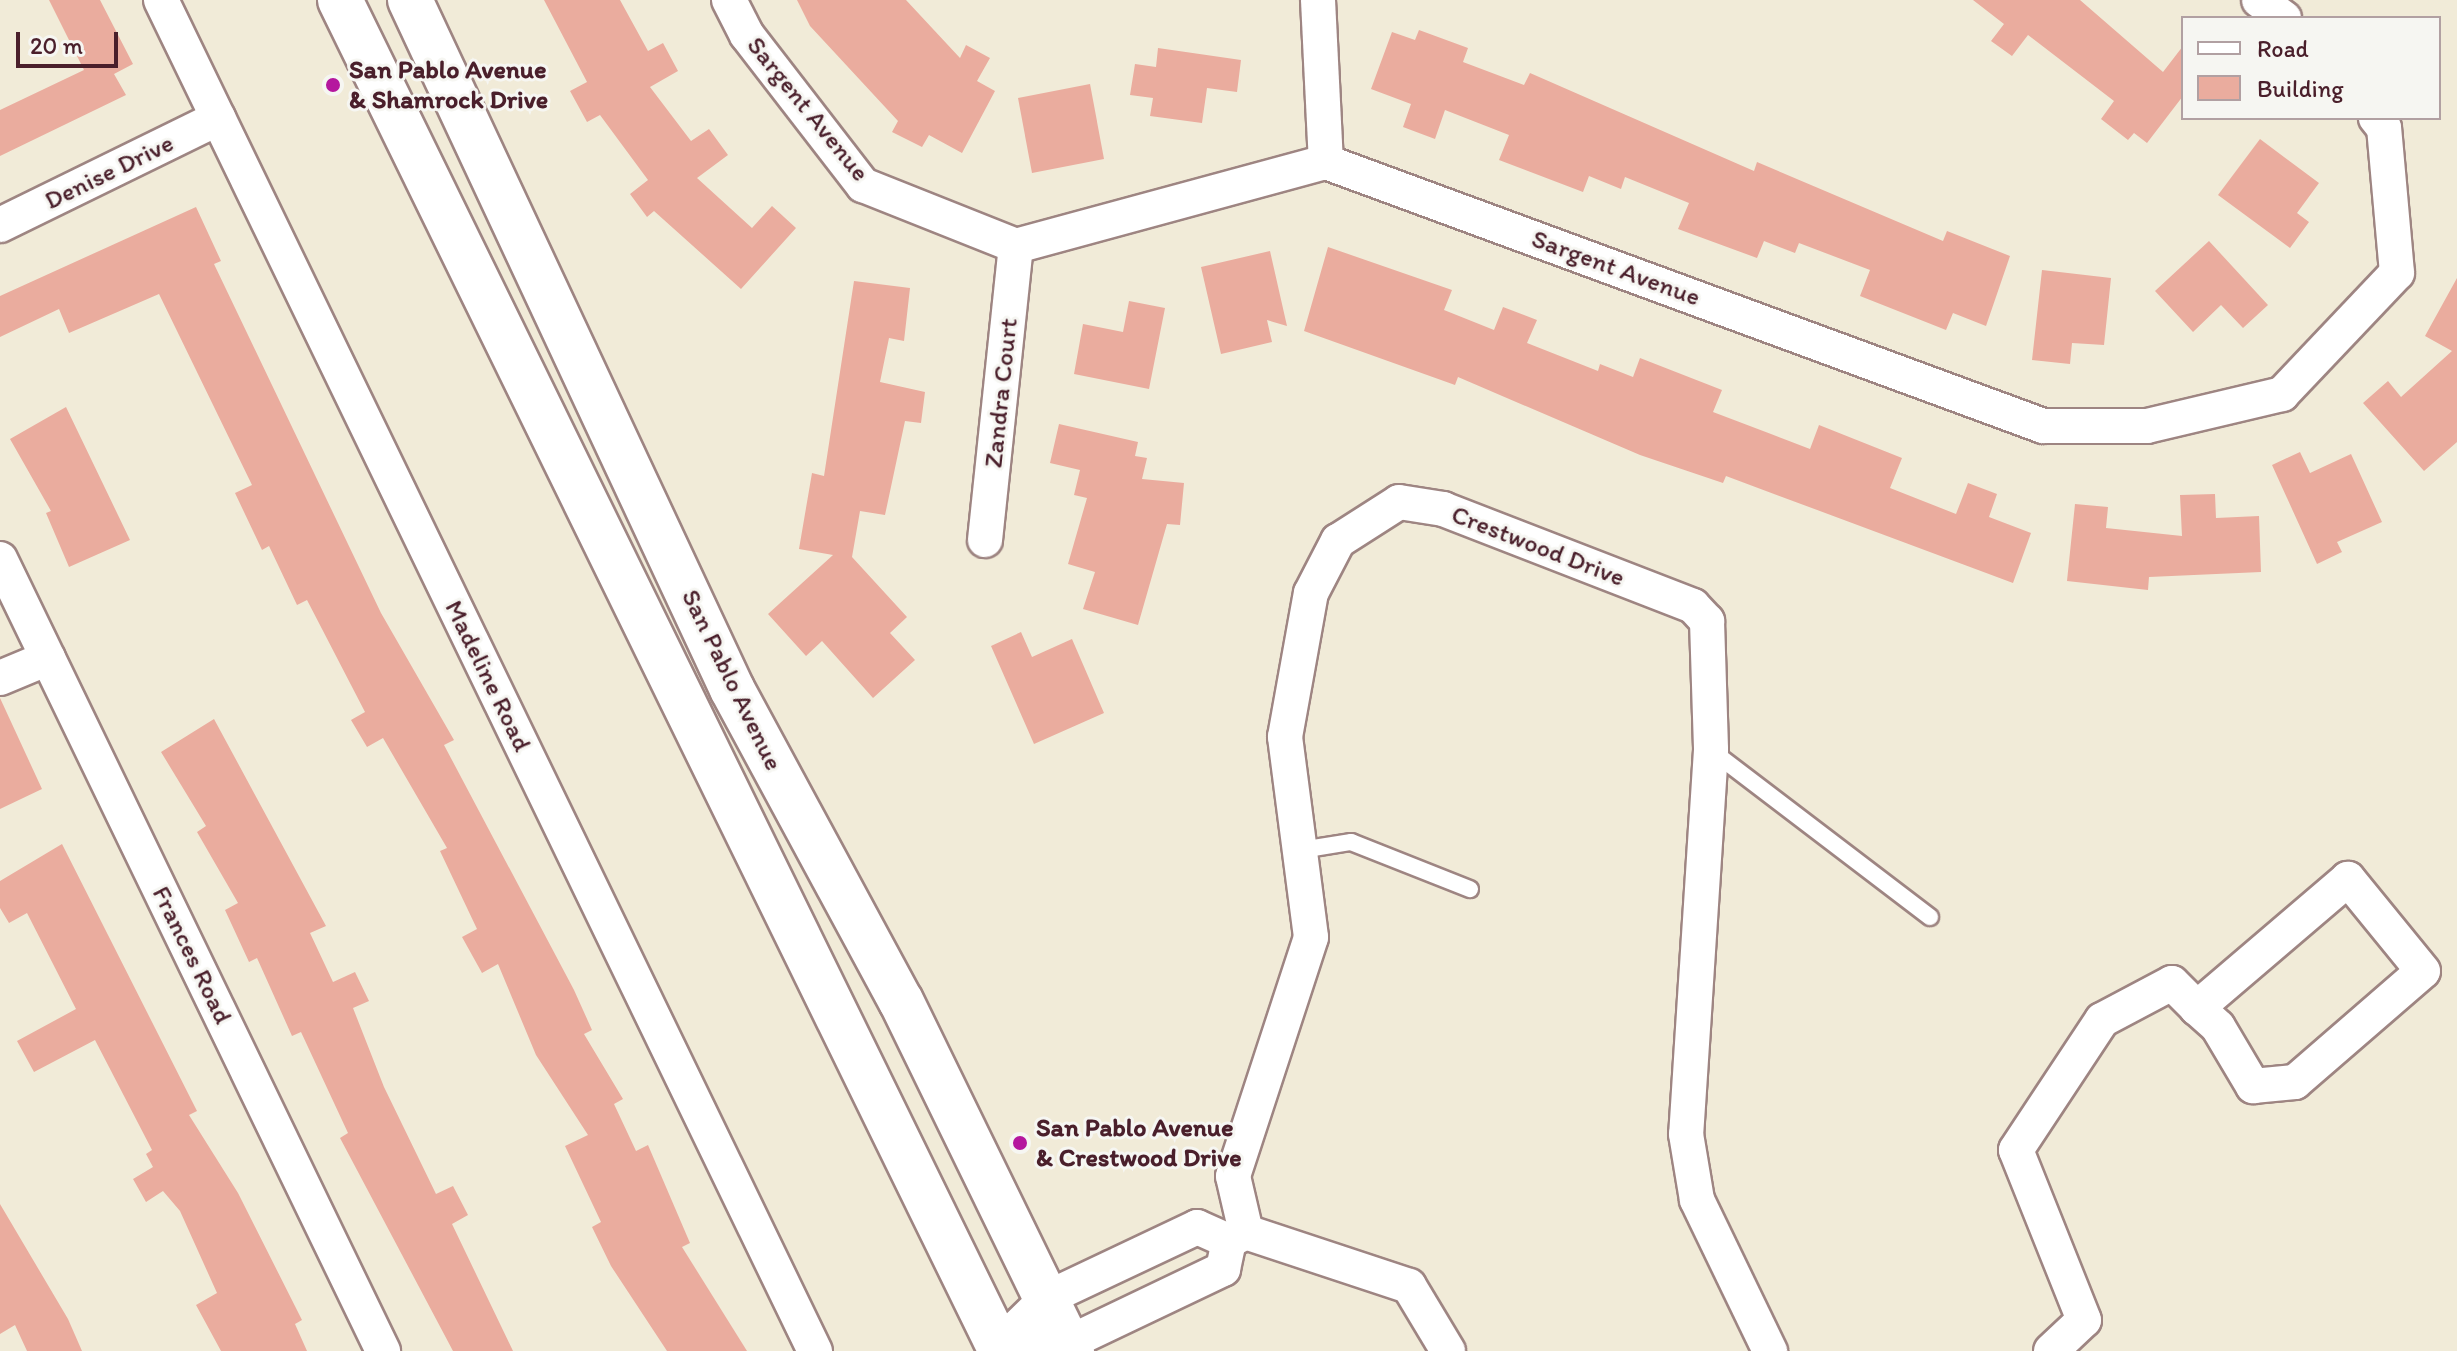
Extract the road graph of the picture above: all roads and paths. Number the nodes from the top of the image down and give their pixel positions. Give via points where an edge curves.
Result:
1 (161, 0) edge
2 (340, 0) edge
3 (410, 0) edge
4 (729, 0) edge
5 (1318, 0) edge
6 (2259, 0) edge
7 (2281, 16) edge
8 (218, 118) junction
9 (2378, 120) edge
10 (1326, 162) junction
11 (0, 225) edge
12 (1016, 246) junction
13 (985, 540) dead end
14 (0, 559) edge
15 (48, 658) junction
16 (0, 678) edge
17 (1711, 750) junction
18 (1301, 850) junction
19 (1470, 889) dead end
20 (1930, 917) dead end
21 (2197, 1008) junction
22 (1237, 1237) junction
23 (1047, 1298) junction
24 (1070, 1347) edge
25 (999, 1348) edge
26 (383, 1351) edge
27 (815, 1351) edge
28 (1448, 1351) edge
29 (1770, 1351) edge
30 (2051, 1351) edge

1 - 8 street, Madeline Road
2 - 25 main road, San Pablo Avenue
3 - 23 main road, San Pablo Avenue via 732,689 901,1001
4 - 12 street, Sargent Avenue via 747,35 863,185
5 - 10 street
6 - 7 street
8 - 11 street, Denise Drive
8 - 27 street, Madeline Road
9 - 10 street, Sargent Avenue via 2384,128 2397,273 2282,394 2147,426 2043,426
10 - 12 street
12 - 13 street, Zandra Court
14 - 15 street, Frances Road
15 - 16 street
15 - 26 street, Frances Road
17 - 18 street, Crestwood Drive via 1712,635 1701,612 1443,509 1399,502 1338,541 1311,593 1285,737
17 - 20 lane
17 - 29 street, Crestwood Drive via 1686,1134 1697,1200
18 - 19 lane via 1351,842
18 - 22 street, Crestwood Drive via 1311,937 1233,1176
21 - 21 street via 2253,1086 2295,1082 2423,971 2348,879
21 - 30 street via 2172,983 2102,1020 2016,1150 2084,1320
22 - 23 street via 1197,1227
22 - 24 street via 1223,1269
22 - 28 street via 1409,1286
23 - 24 main road, San Pablo Avenue
23 - 25 street
24 - 25 street

